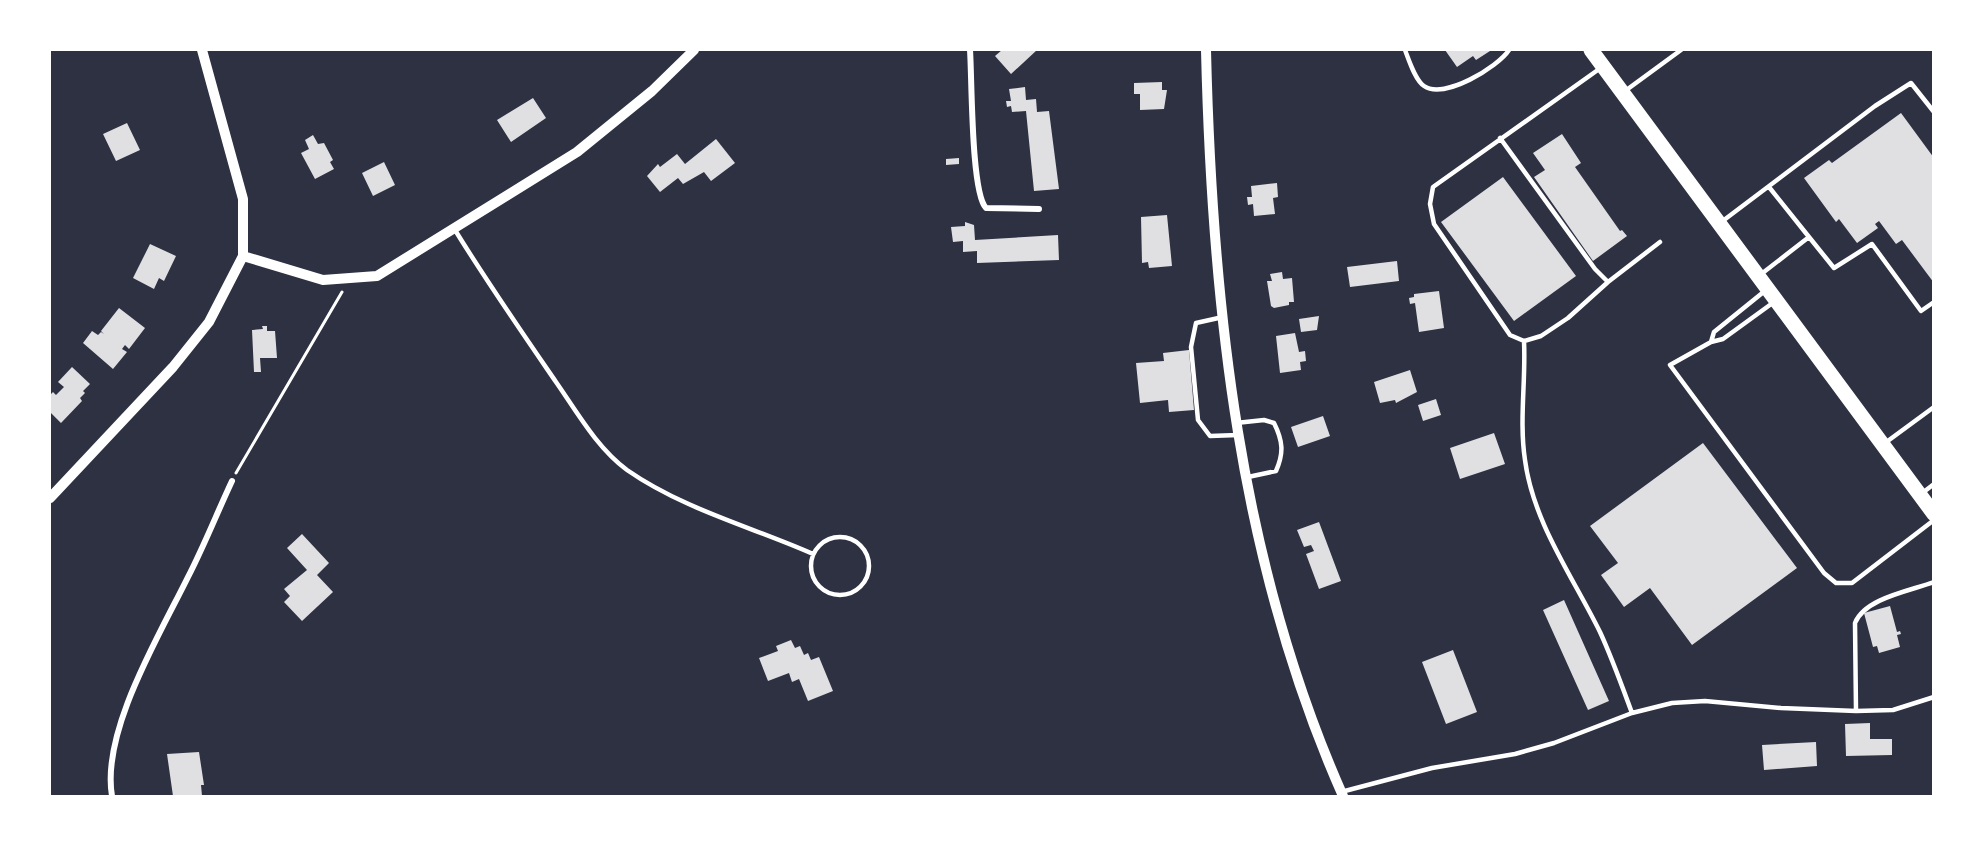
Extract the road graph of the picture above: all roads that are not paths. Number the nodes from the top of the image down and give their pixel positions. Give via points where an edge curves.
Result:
1 (202, 50) edge
2 (694, 50) edge
3 (970, 50) edge
4 (1206, 50) edge
5 (1404, 50) edge
6 (1509, 50) edge
7 (1591, 50) edge
8 (1681, 50) edge
9 (1603, 66) junction
10 (1623, 92) junction
11 (1934, 112) edge
12 (1500, 138) junction
13 (1769, 187) junction
14 (1039, 209) dead end
15 (1720, 223) junction
16 (454, 228) junction
17 (1809, 237) junction
18 (1660, 242) dead end
19 (243, 256) junction
20 (1608, 282) junction
21 (1768, 288) junction
22 (1934, 302) edge
23 (1223, 317) junction
24 (1524, 340) junction
25 (1711, 342) junction
26 (1934, 407) edge
27 (1236, 423) junction
28 (1238, 435) junction
29 (1881, 446) junction
30 (1246, 477) junction
31 (232, 481) road end
32 (1934, 484) edge
33 (1919, 495) junction
34 (50, 498) edge
35 (1934, 514) edge
36 (1934, 520) edge
37 (813, 554) junction
38 (1934, 582) edge
39 (1934, 696) edge
40 (1856, 711) junction
41 (1632, 713) junction
42 (1342, 794) edge
43 (112, 796) edge

1 - 19 street via 243,199
2 - 16 street via 577,152
3 - 14 street via 974,164 981,203 986,208
4 - 23 street via 1212,215
5 - 6 lane via 1421,85 1441,90 1474,77
7 - 9 main road
8 - 10 lane
9 - 10 main road
9 - 12 lane
10 - 15 main road
11 - 13 lane via 1911,83
12 - 20 lane
12 - 24 lane via 1433,187 1430,204 1438,232 1510,335
13 - 15 lane
13 - 17 lane
15 - 21 main road
16 - 19 street via 377,276 349,280 323,280
16 - 37 lane via 589,430 613,458 673,496
17 - 21 lane
17 - 22 lane via 1834,268 1872,244 1921,311
18 - 20 lane
19 - 34 street via 209,322 173,367
20 - 24 lane via 1569,318 1541,336
21 - 25 lane via 1714,332
21 - 25 lane via 1723,339
21 - 29 main road
23 - 27 street
23 - 28 lane via 1196,323 1191,347 1198,420 1210,436
24 - 41 lane via 1523,431 1534,497 1601,633
25 - 36 lane via 1670,365 1824,573 1836,583 1852,583
26 - 29 lane
27 - 28 street
27 - 30 lane via 1274,423 1282,439 1282,458 1276,471
28 - 30 street
29 - 33 main road
30 - 42 street via 1281,634 1319,743
31 - 43 street via 124,716 111,753
32 - 33 lane
33 - 35 main road
37 - 37 lane via 813,578 826,592 855,592 867,577 869,558 850,538 831,538
38 - 40 lane via 1859,613 1855,623
39 - 40 lane via 1893,710
40 - 41 lane via 1705,700
41 - 42 lane via 1515,754 1432,768

